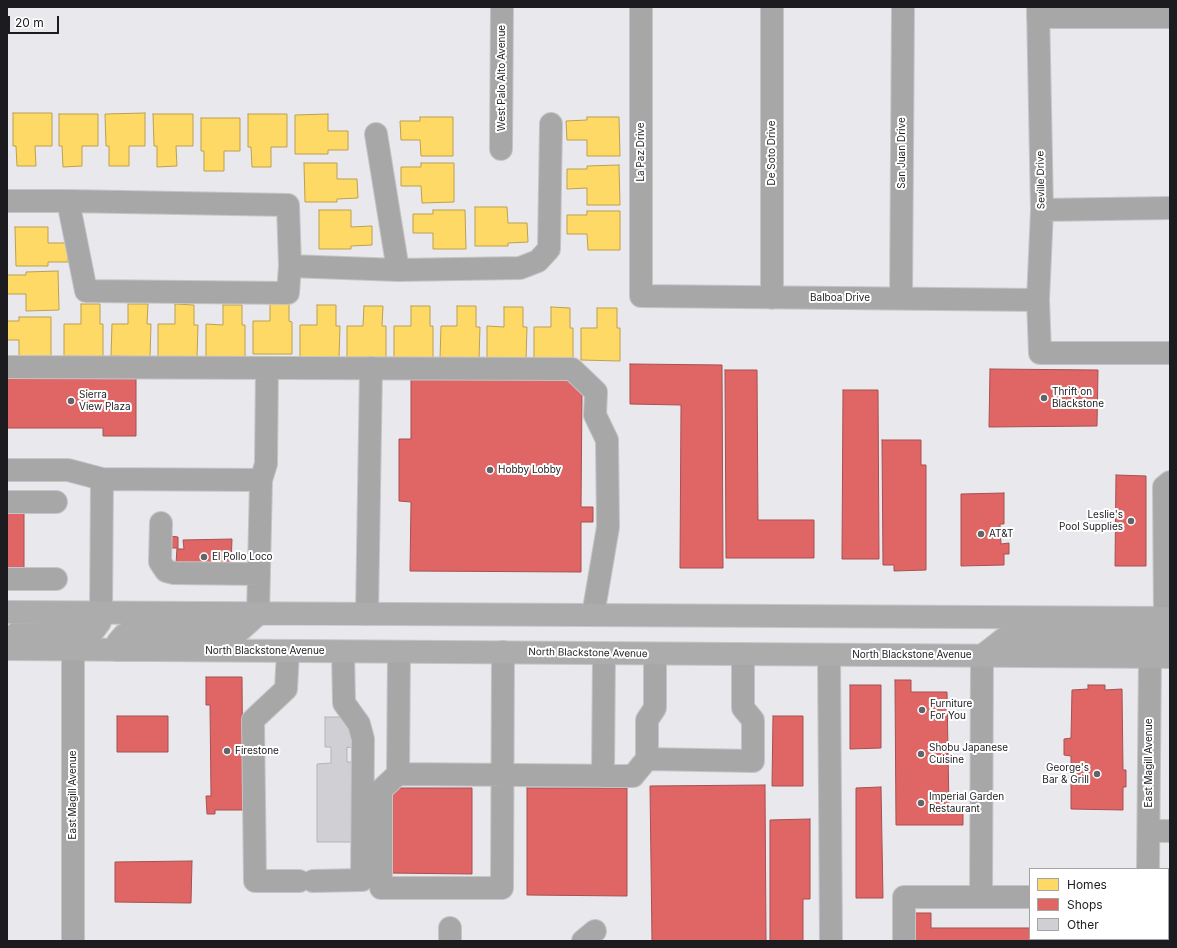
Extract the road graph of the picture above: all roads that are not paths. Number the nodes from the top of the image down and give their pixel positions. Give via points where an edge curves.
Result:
1 (502, 7) edge
2 (641, 7) edge
3 (772, 7) edge
4 (903, 7) edge
5 (1038, 12) edge
6 (1170, 18) edge
7 (551, 124) dead end
8 (376, 134) dead end
9 (501, 148) dead end
10 (7, 201) edge
11 (68, 201) junction
12 (1170, 208) edge
13 (1042, 210) junction
14 (290, 266) junction
15 (398, 270) junction
16 (641, 296) joint
17 (772, 298) junction
18 (901, 298) junction
19 (1038, 300) junction
20 (1170, 353) edge
21 (7, 367) edge
22 (266, 368) junction
23 (371, 368) junction
24 (7, 470) edge
25 (102, 479) junction
26 (261, 480) junction
27 (1170, 482) edge
28 (7, 502) edge
29 (56, 502) dead end
30 (161, 523) dead end
31 (259, 574) junction
32 (7, 579) edge
33 (56, 579) dead end
34 (7, 612) edge
35 (101, 613) junction
36 (258, 614) junction
37 (367, 614) junction
38 (593, 615) junction
39 (1167, 618) edge
40 (1170, 639) edge
41 (7, 642) edge
42 (7, 649) edge
43 (73, 650) junction
44 (115, 650) junction
45 (288, 651) junction
46 (343, 652) junction
47 (399, 652) junction
48 (503, 652) junction
49 (604, 653) junction
50 (655, 654) junction
51 (743, 654) junction
52 (829, 655) junction
53 (982, 656) junction
54 (1160, 657) edge
55 (647, 760) junction
56 (398, 774) junction
57 (502, 775) junction
58 (603, 776) junction
59 (1149, 831) junction
60 (1170, 831) edge
61 (1148, 868) edge
62 (981, 897) junction
63 (1029, 897) edge
64 (73, 941) edge
65 (831, 941) edge
66 (904, 941) edge

1 - 9 street, West Palo Alto Avenue
2 - 16 street, La Paz Drive
3 - 17 street, De Soto Drive
4 - 18 street, San Juan Drive
5 - 6 street
5 - 13 street, Seville Drive
7 - 15 street via 549,249 538,261 520,268
8 - 15 street
10 - 11 street
11 - 14 street via 288,205
11 - 14 street via 86,292 288,293
12 - 13 street
13 - 19 street, Seville Drive
14 - 15 street
16 - 17 street, Balboa Drive
17 - 18 street, Balboa Drive
18 - 19 street, Balboa Drive
19 - 20 street, Seville Drive via 1040,353
21 - 22 street
22 - 23 street
22 - 26 street via 266,464
23 - 37 street
23 - 38 street via 572,369 596,392 596,415 607,440 608,527
24 - 25 street via 68,470
25 - 26 street
25 - 35 street
26 - 31 street
27 - 39 street via 1164,487
28 - 29 street
30 - 31 street via 160,562 166,571
31 - 36 street
32 - 33 street
34 - 35 main road
35 - 36 main road
35 - 41 main road via 100,622 94,630 19,631
36 - 37 main road
36 - 44 main road via 238,632 132,631 124,635
37 - 38 main road
38 - 39 main road
39 - 53 main road via 1153,630 1137,637 1005,638
40 - 54 main road via 1152,648
42 - 43 main road, North Blackstone Avenue
43 - 44 main road, North Blackstone Avenue
43 - 64 street, East Magill Avenue
44 - 45 main road, North Blackstone Avenue
45 - 46 main road, North Blackstone Avenue
45 - 46 street via 286,689 253,720 255,881 362,880 363,739 359,724 344,703
46 - 47 main road, North Blackstone Avenue
47 - 48 main road, North Blackstone Avenue
47 - 56 street
48 - 49 main road, North Blackstone Avenue
48 - 57 street
49 - 50 main road, North Blackstone Avenue
49 - 58 street
50 - 51 main road, North Blackstone Avenue
50 - 55 street via 655,708 647,720
51 - 52 main road, North Blackstone Avenue
51 - 55 street via 743,708 753,720 753,761
52 - 53 main road, North Blackstone Avenue
52 - 65 street
53 - 54 main road, North Blackstone Avenue
53 - 62 street
54 - 59 street, East Magill Avenue
55 - 58 street via 633,776
56 - 57 street
56 - 57 street via 382,790 381,888 502,888
57 - 58 street
59 - 60 street
59 - 61 street, East Magill Avenue
62 - 63 street
62 - 66 street via 904,897

